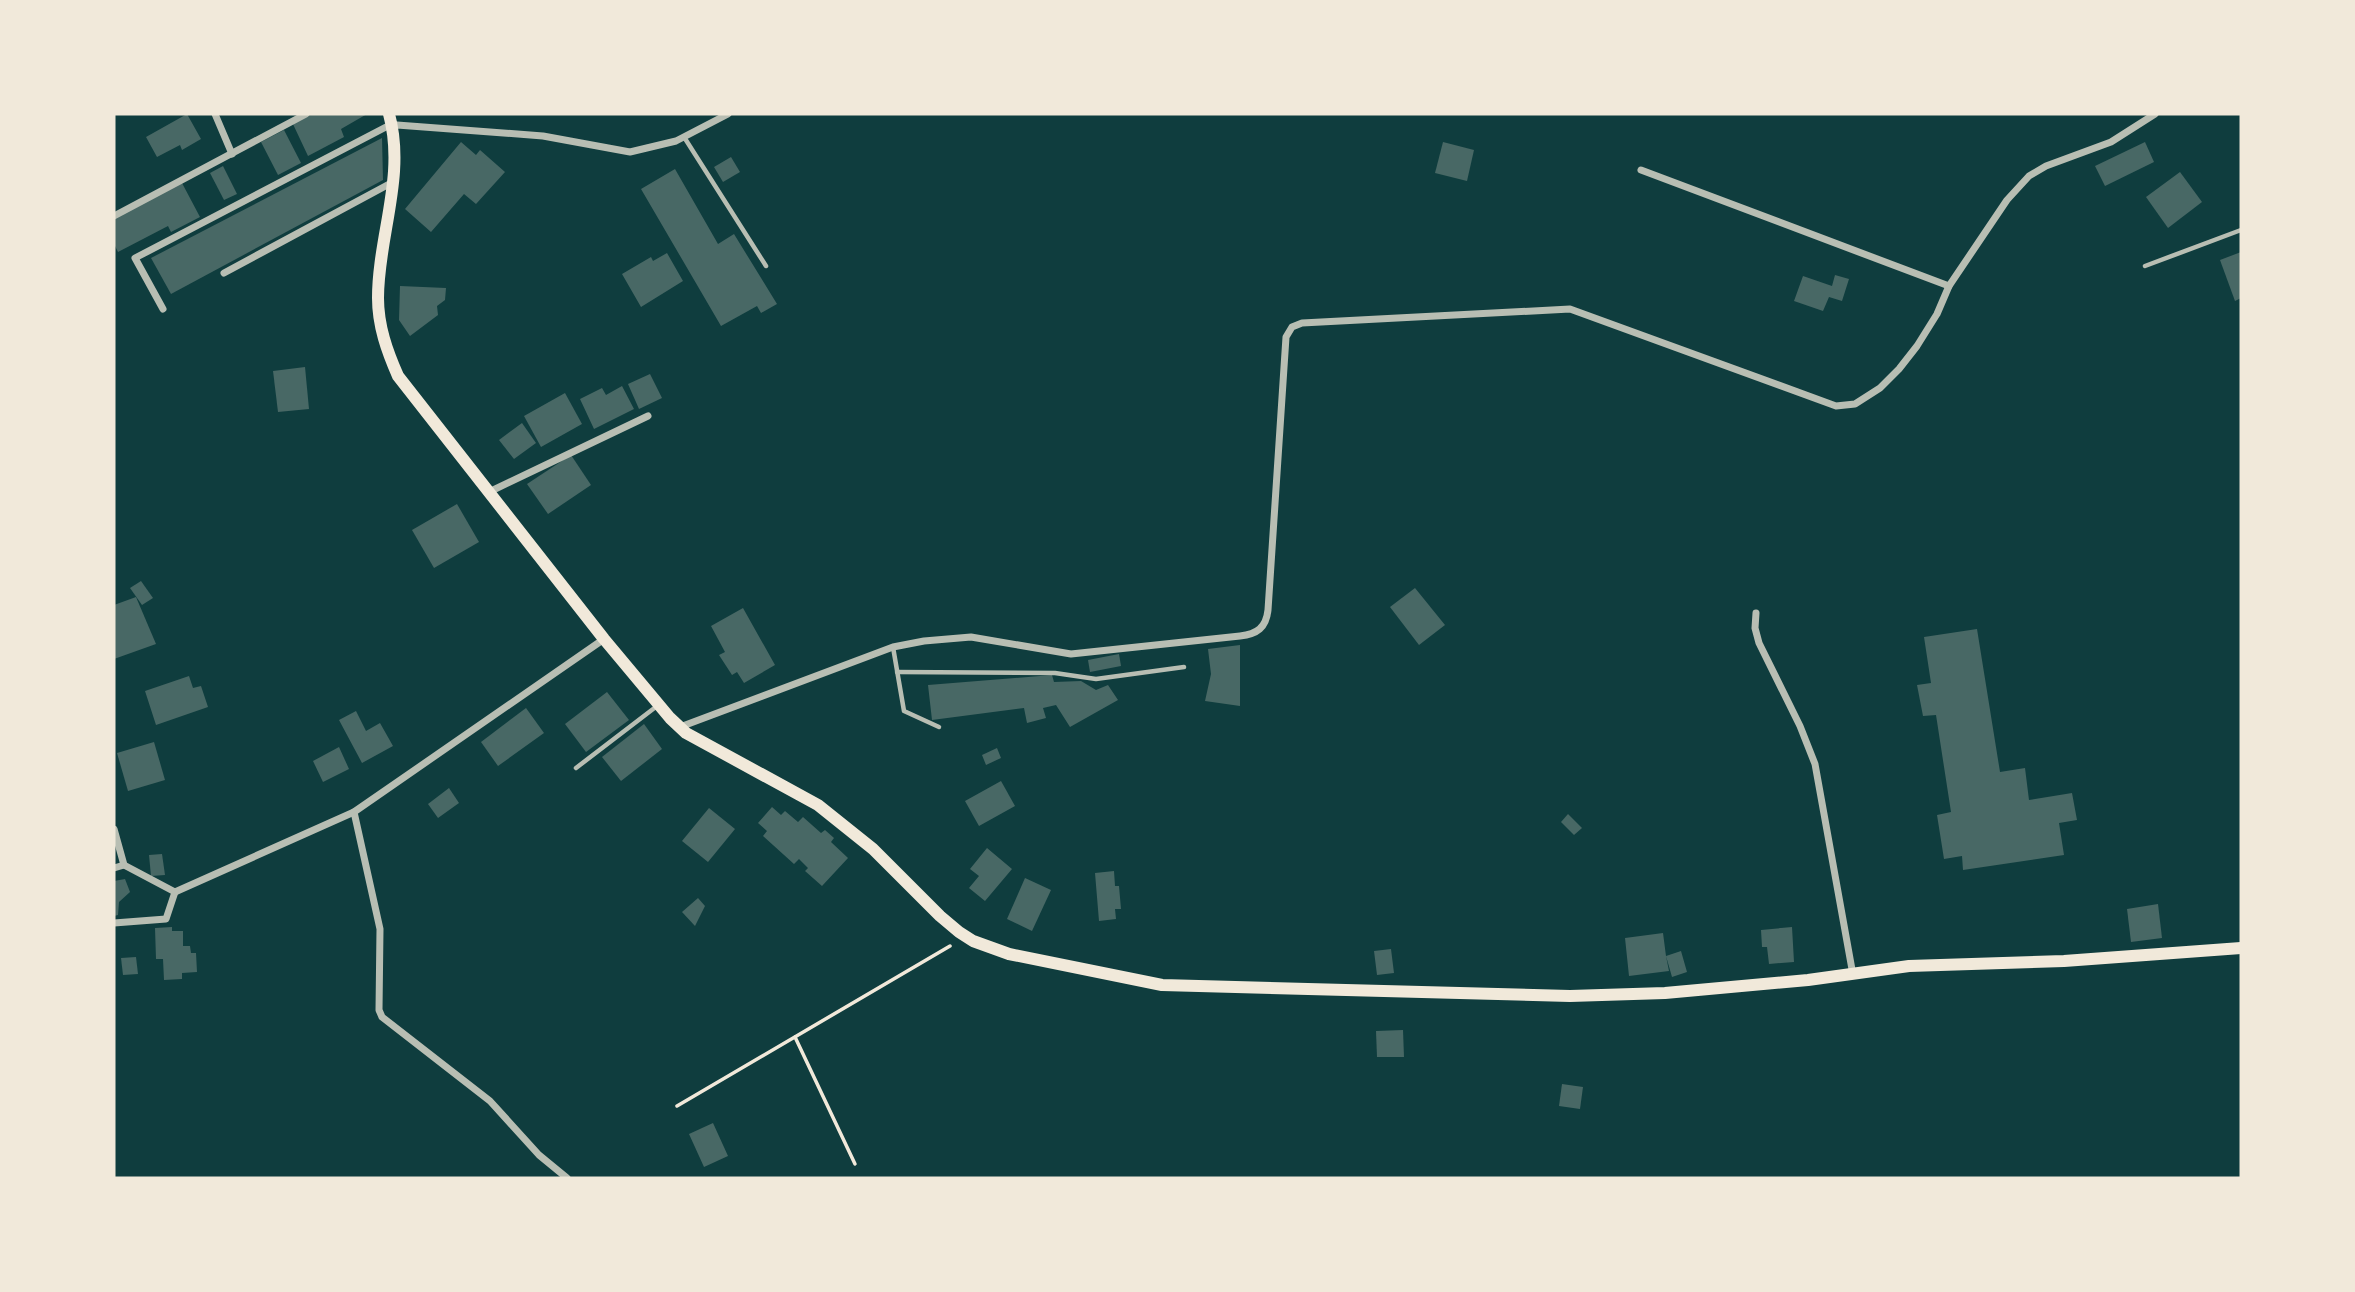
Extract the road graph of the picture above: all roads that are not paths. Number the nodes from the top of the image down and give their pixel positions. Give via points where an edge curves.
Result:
1 (215, 114) edge
2 (306, 114) edge
3 (728, 114) edge
4 (2155, 114) edge
5 (390, 119) edge
6 (684, 137) junction
7 (232, 154) junction
8 (1640, 170) dead end
9 (393, 182) junction
10 (117, 214) edge
11 (2241, 230) edge
12 (766, 266) dead end
13 (2145, 266) dead end
14 (224, 273) dead end
15 (1949, 286) junction
16 (163, 309) dead end
17 (648, 416) dead end
18 (489, 492) junction
19 (1756, 612) dead end
20 (604, 639) junction
21 (892, 647) junction
22 (1184, 667) dead end
23 (897, 672) junction
24 (657, 705) junction
25 (679, 727) junction
26 (939, 727) dead end
27 (576, 768) dead end
28 (354, 812) junction
29 (114, 830) edge
30 (124, 866) junction
31 (114, 868) edge
32 (175, 892) junction
33 (114, 923) edge
34 (2241, 948) edge
35 (1853, 975) junction
36 (567, 1178) edge

1 - 7 street
2 - 7 street
3 - 6 street
4 - 15 street via 2110,142 2029,176 2007,200
5 - 6 street via 543,136 630,152
5 - 9 main road via 395,149
5 - 16 street via 135,258
6 - 12 lane
7 - 10 street
8 - 15 street
9 - 14 street
9 - 18 main road via 378,289 383,337 398,376
11 - 13 lane
15 - 21 street via 1937,314 1899,369 1855,404 1836,406 1570,309 1302,323 1292,327 1286,337 1268,610 1262,629 1240,636 1071,654 971,637
17 - 18 street
18 - 20 main road
19 - 35 street via 1759,643 1815,764
20 - 24 main road
20 - 28 street
21 - 23 lane
21 - 25 street
22 - 23 lane via 1096,679 1055,673
23 - 26 lane via 904,711
24 - 25 main road
24 - 27 lane
25 - 35 main road via 841,821 940,916 967,937 1009,954 1183,986 1406,992 1592,996
28 - 32 street
28 - 36 street via 380,929 382,1017 490,1101
29 - 30 street
30 - 31 street
30 - 32 street
32 - 33 street via 166,919
34 - 35 main road via 1909,966

